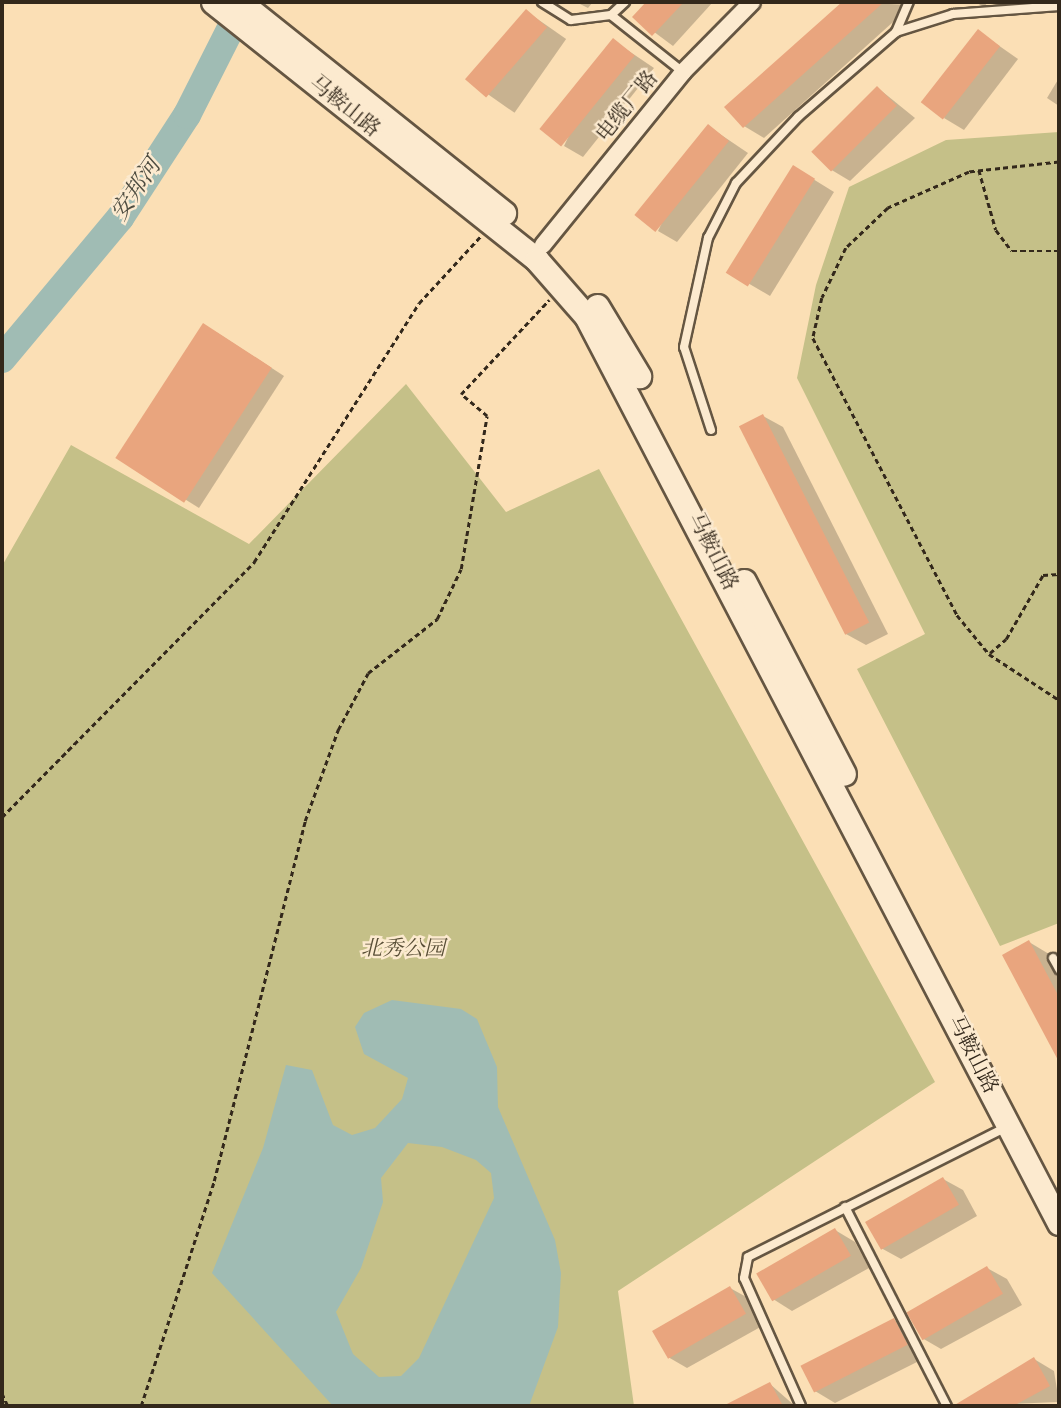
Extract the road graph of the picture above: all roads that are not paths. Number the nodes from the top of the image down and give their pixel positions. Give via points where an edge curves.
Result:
1 (213, 2) edge
2 (240, 2) edge
3 (542, 2) edge
4 (625, 2) edge
5 (752, 2) edge
6 (909, 2) edge
7 (1059, 6) edge
8 (611, 15) junction
9 (896, 32) junction
10 (683, 72) junction
11 (348, 100) junction
12 (543, 245) junction
13 (711, 430) dead end
14 (1053, 958) dead end
15 (1059, 969) edge
16 (1009, 1125) junction
17 (1059, 1190) edge
18 (845, 1207) junction
19 (1059, 1223) edge
20 (801, 1406) edge
21 (947, 1406) edge

1 - 11 main road, 马鞍山路
2 - 11 main road, 马鞍山路
3 - 8 lane via 571,20
4 - 8 lane
5 - 10 street, 电缆厂路
6 - 9 lane
7 - 9 lane via 953,14
8 - 10 lane
9 - 13 lane via 798,117 722,206 692,294 684,347
10 - 12 street, 电缆厂路
11 - 12 main road, 马鞍山路
11 - 16 main road, 马鞍山路 via 563,287 629,389
12 - 17 main road, 马鞍山路 via 590,296 622,345
14 - 15 lane
16 - 18 lane
16 - 19 main road, 马鞍山路
18 - 20 lane via 755,1251 743,1266
18 - 21 lane

